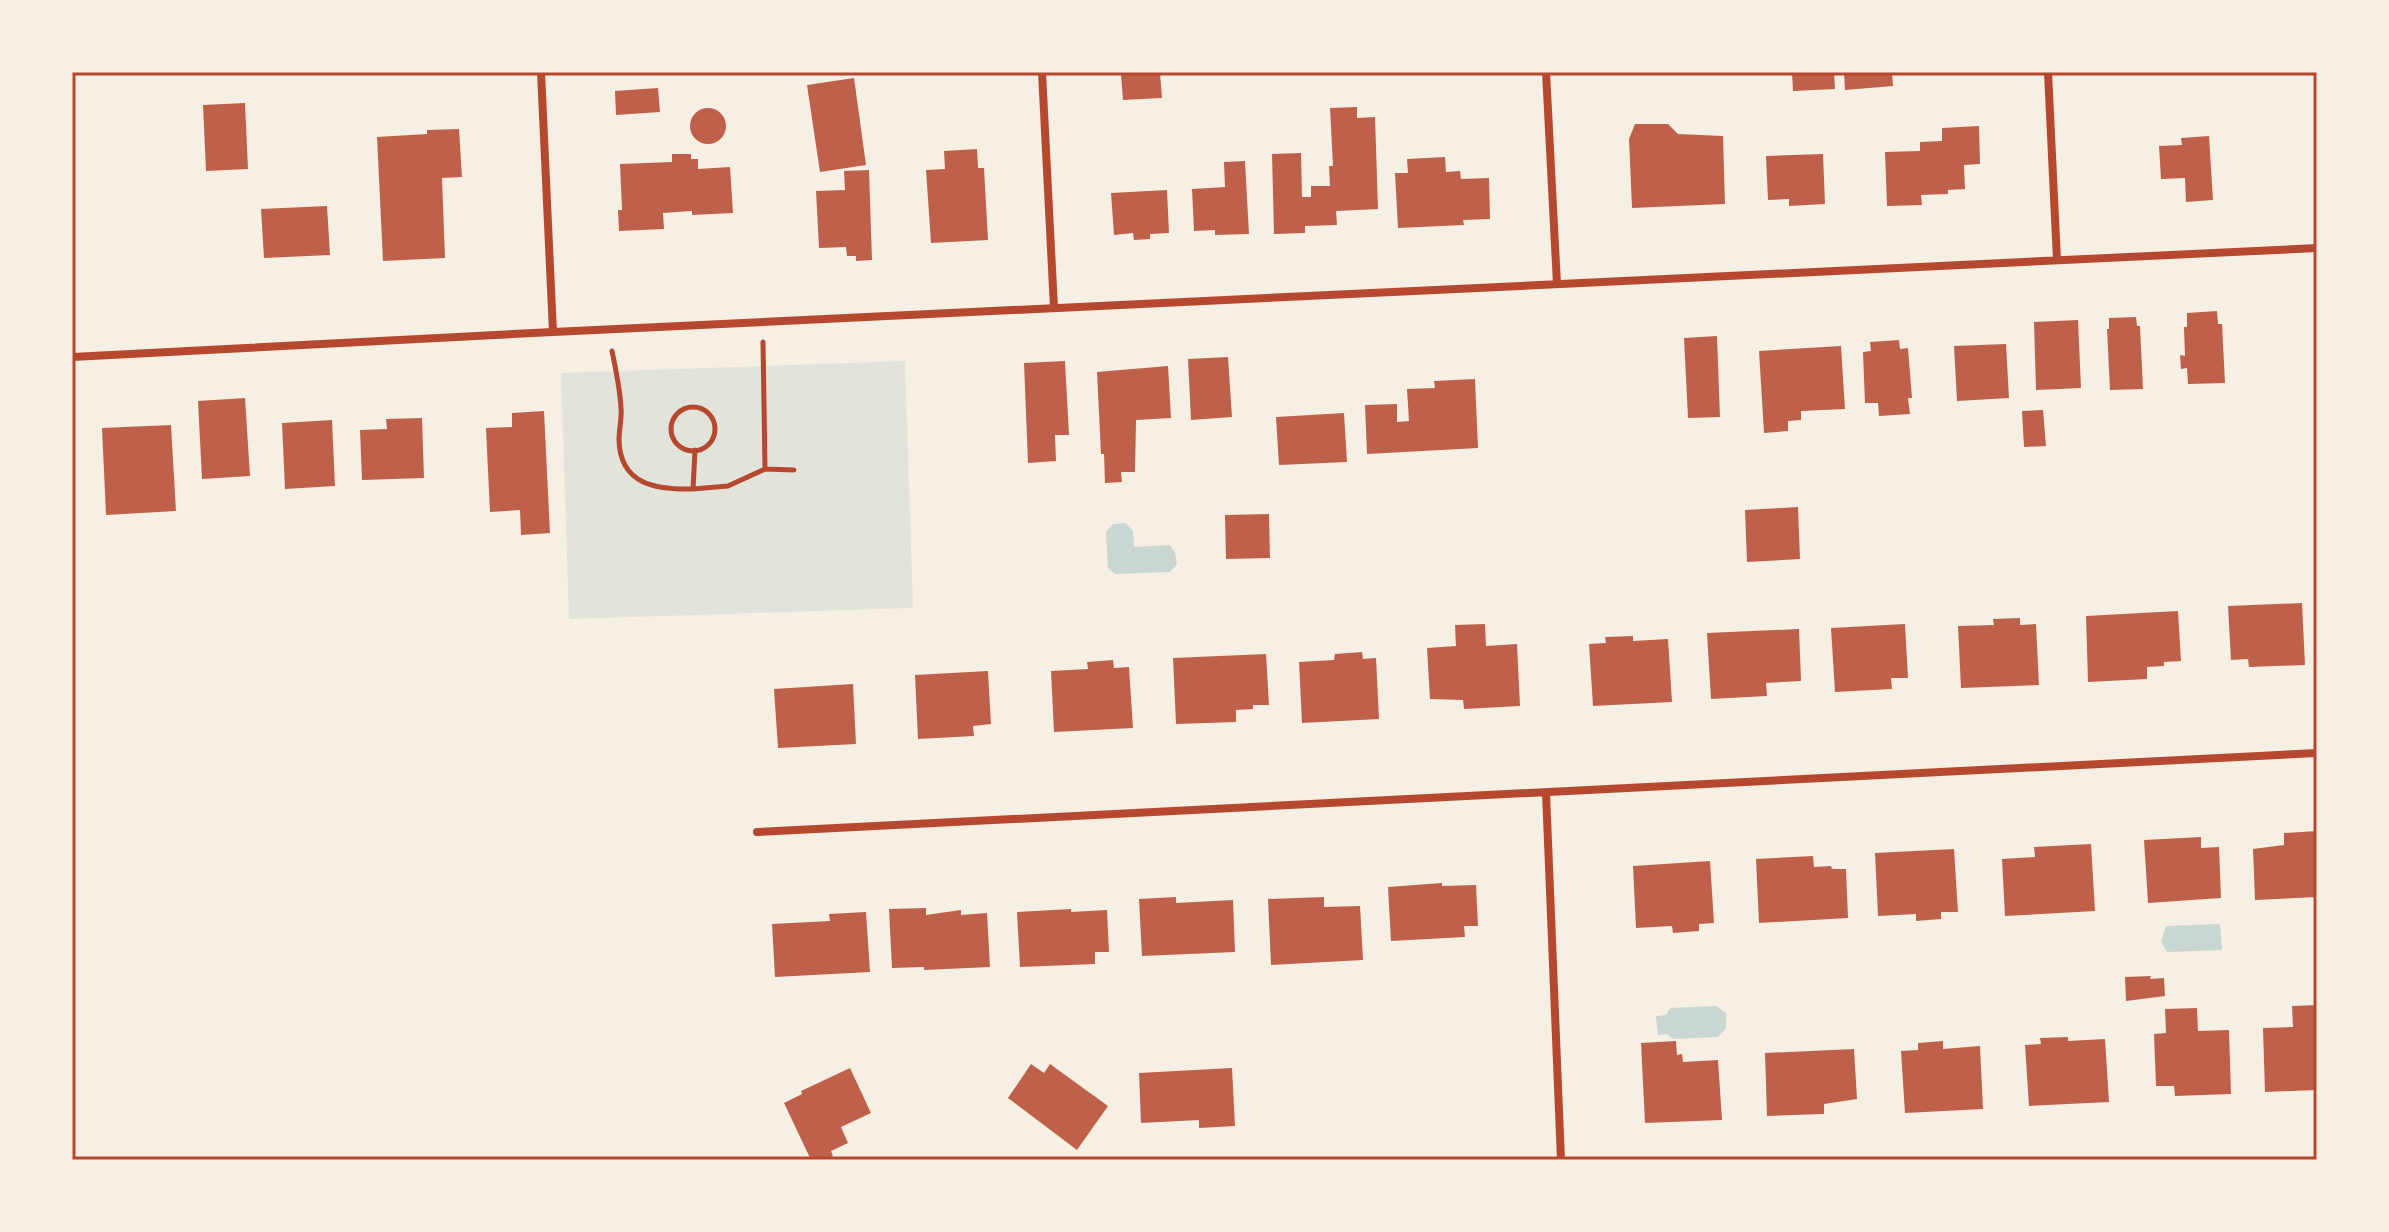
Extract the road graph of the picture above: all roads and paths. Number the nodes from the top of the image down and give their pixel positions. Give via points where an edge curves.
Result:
1 (541, 72) edge
2 (1042, 72) edge
3 (1546, 72) edge
4 (2048, 72) edge
5 (2317, 248) edge
6 (2057, 260) junction
7 (1557, 284) junction
8 (1054, 308) junction
9 (763, 323) junction
10 (607, 330) junction
11 (553, 332) junction
12 (72, 357) edge
13 (695, 450) junction
14 (765, 469) junction
15 (794, 470) dead end
16 (693, 489) junction
17 (2317, 753) edge
18 (1546, 793) junction
19 (757, 832) dead end
20 (1561, 1160) edge

1 - 11 street
2 - 8 street
3 - 7 street
4 - 6 street
5 - 6 street
6 - 7 street
7 - 8 street
8 - 9 street
9 - 10 street
9 - 14 path
10 - 11 street
10 - 16 path via 621,410 623,459 644,485
11 - 12 street
13 - 13 path via 682,447 671,431 678,412 691,407 711,416 715,430 709,444
13 - 16 path
14 - 15 path
14 - 16 path via 728,486
17 - 18 street
18 - 19 street
18 - 20 street

